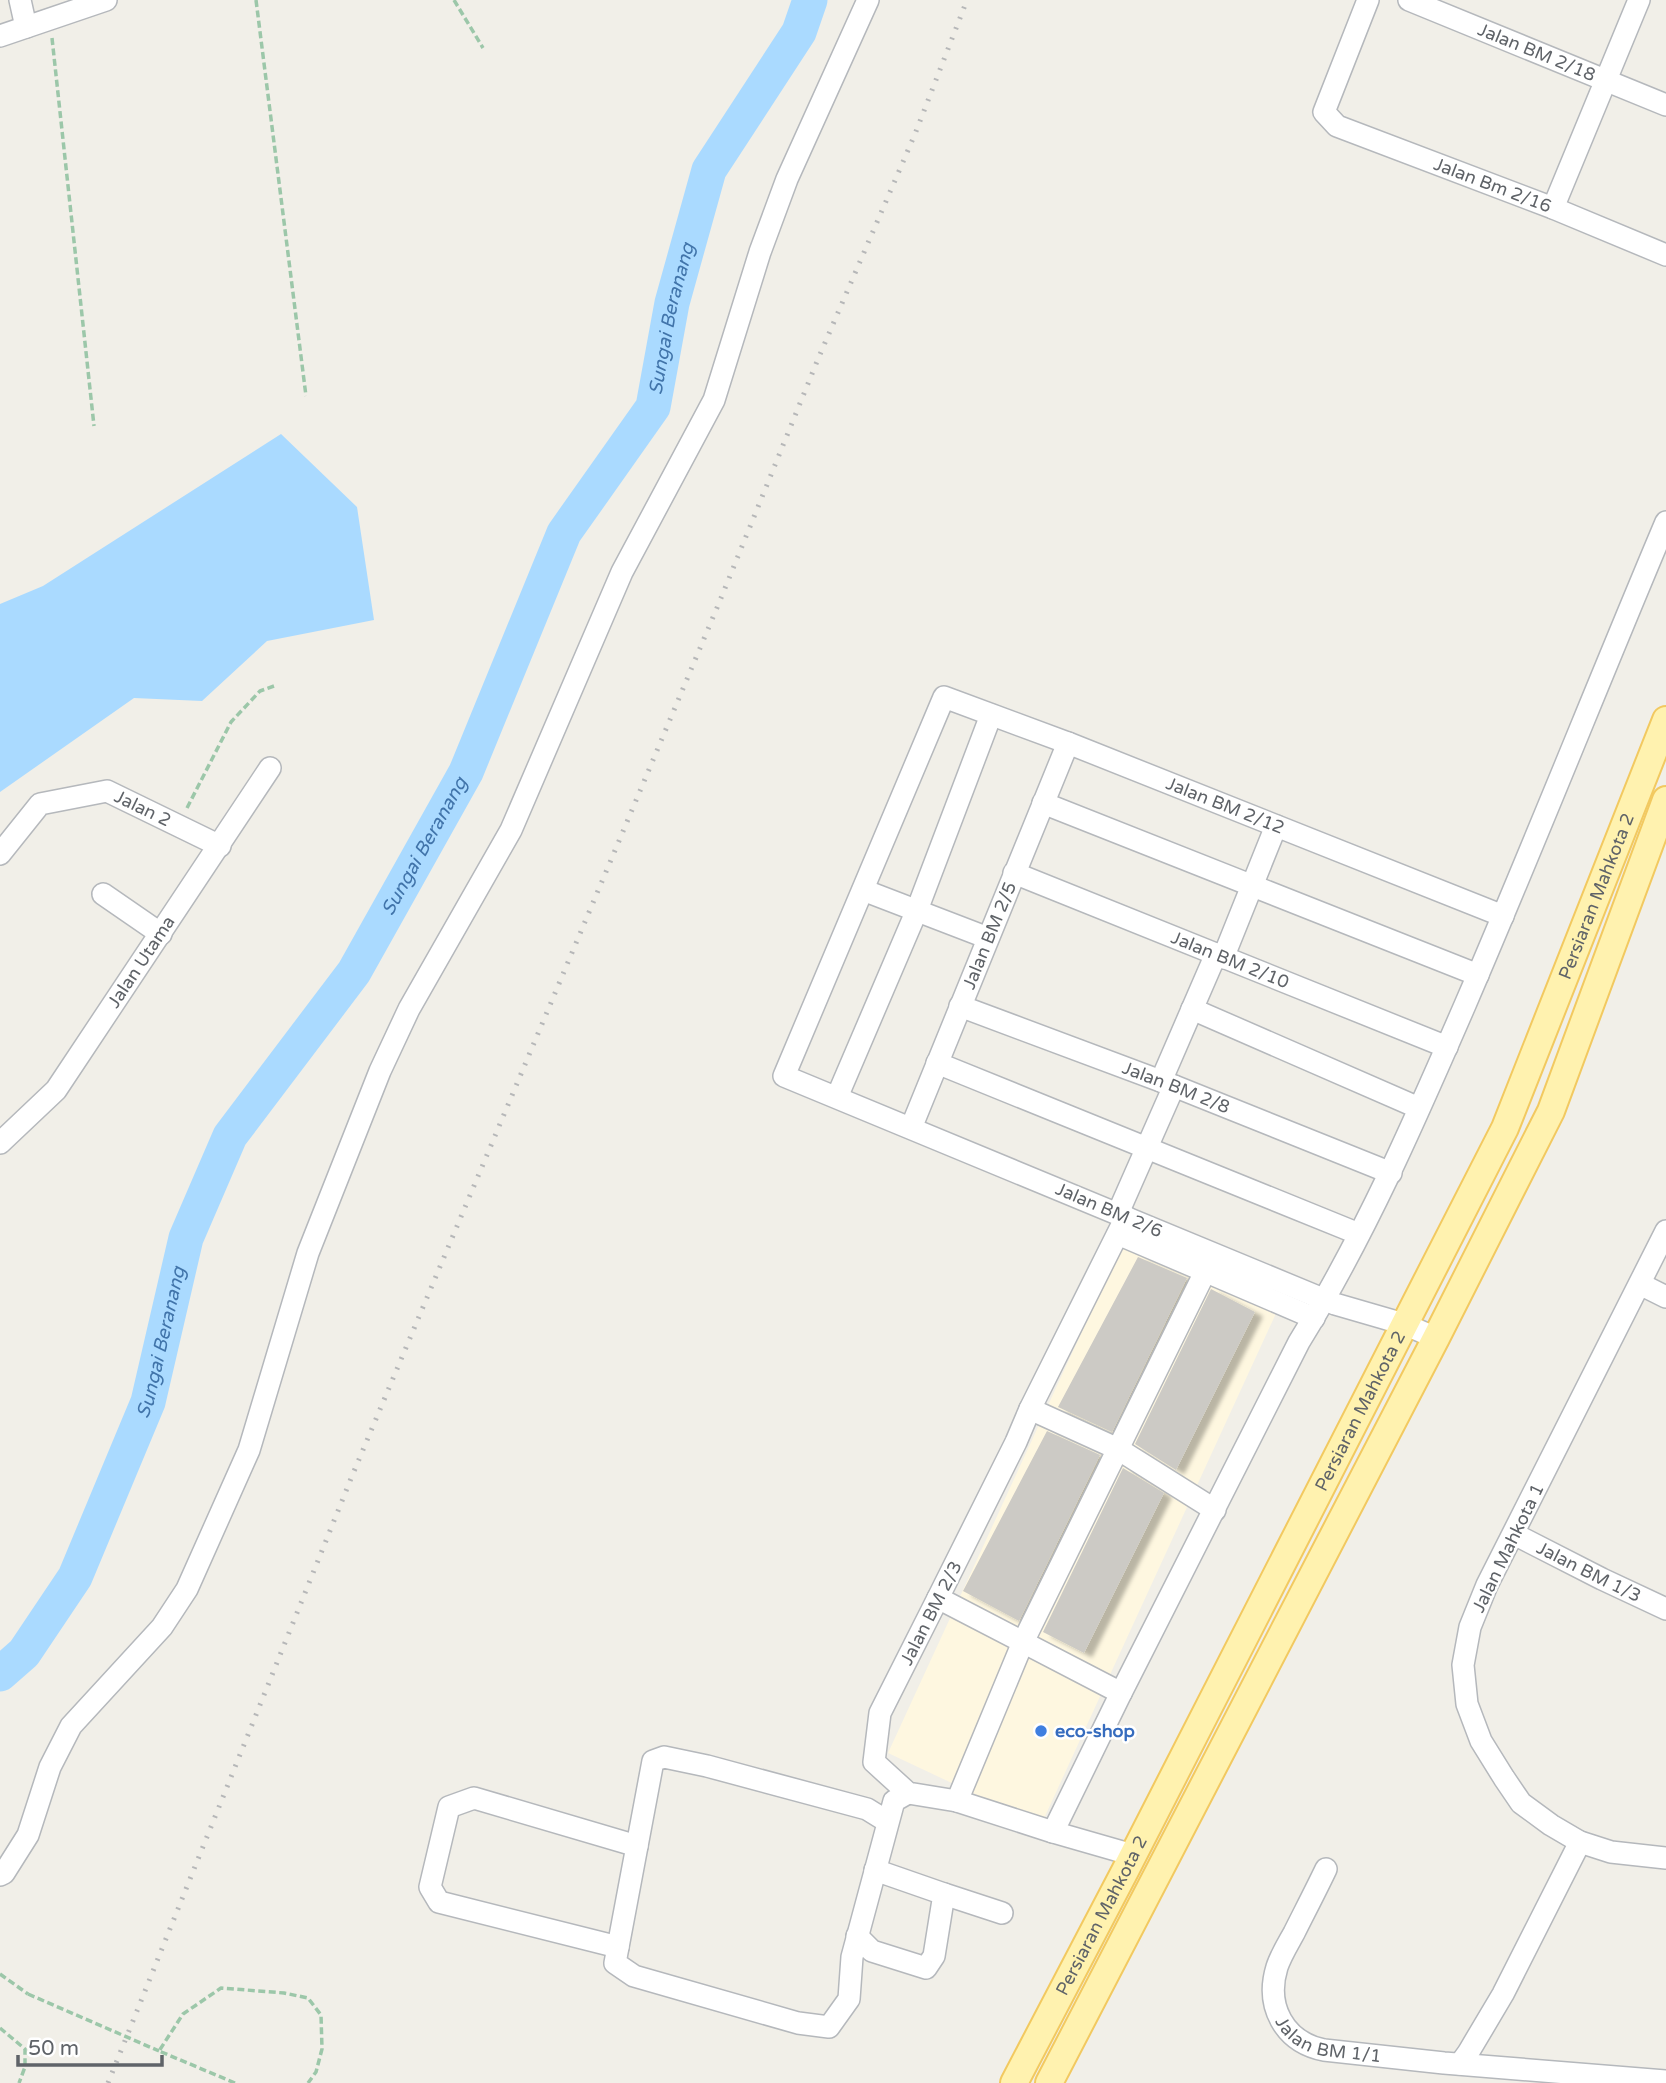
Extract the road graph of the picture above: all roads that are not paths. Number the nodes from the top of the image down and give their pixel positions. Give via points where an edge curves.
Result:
1 (20, 0) edge
2 (106, 0) edge
3 (868, 0) edge
4 (1368, 0) edge
5 (1409, 0) edge
6 (1639, 0) edge
7 (26, 27) junction
8 (0, 36) edge
9 (1605, 80) junction
10 (1666, 105) edge
11 (1553, 208) junction
12 (1666, 255) edge
13 (1666, 522) edge
14 (992, 715) junction
15 (1666, 720) edge
16 (1068, 743) junction
17 (270, 768) dead end
18 (1666, 800) edge
19 (1043, 803) junction
20 (1276, 826) junction
21 (220, 846) junction
22 (0, 854) edge
23 (1014, 873) junction
24 (1252, 885) junction
25 (863, 890) junction
26 (103, 894) dead end
27 (917, 911) junction
28 (1503, 916) junction
29 (161, 934) junction
30 (988, 938) junction
31 (1219, 956) junction
32 (1478, 975) junction
33 (960, 1006) junction
34 (1192, 1009) junction
35 (1447, 1047) junction
36 (937, 1063) junction
37 (1167, 1084) junction
38 (837, 1097) junction
39 (1419, 1108) junction
40 (911, 1128) junction
41 (0, 1143) edge
42 (1147, 1148) junction
43 (1391, 1173) junction
44 (1121, 1221) junction
45 (1666, 1231) edge
46 (1359, 1234) junction
47 (1205, 1272) junction
48 (1640, 1284) junction
49 (1666, 1297) edge
50 (1320, 1309) junction
51 (1404, 1324) junction
52 (1436, 1338) junction
53 (1030, 1409) junction
54 (1118, 1449) junction
55 (1215, 1510) junction
56 (1514, 1534) junction
57 (938, 1598) junction
58 (1666, 1609) edge
59 (1023, 1642) junction
60 (1121, 1693) junction
61 (908, 1793) junction
62 (957, 1801) junction
63 (888, 1822) junction
64 (1053, 1832) junction
65 (1580, 1842) junction
66 (637, 1846) junction
67 (1133, 1855) junction
68 (1666, 1858) edge
69 (1326, 1869) dead end
70 (875, 1870) junction
71 (0, 1875) edge
72 (944, 1894) junction
73 (1002, 1913) dead end
74 (857, 1936) junction
75 (618, 1947) junction
76 (1460, 2064) junction
77 (1053, 2079) edge
78 (1666, 2081) edge
79 (1014, 2083) edge

1 - 7 street
2 - 7 street
3 - 71 street via 787,179 714,400 622,572 511,830 409,1009 380,1071 308,1253 249,1450 187,1589 162,1627 71,1726 50,1767 28,1835
4 - 11 street, Jalan Bm 2/16 via 1324,112 1337,126
5 - 9 street, Jalan BM 2/18
6 - 9 street
7 - 8 street
9 - 10 street, Jalan BM 2/18
9 - 11 street
11 - 12 street, Jalan Bm 2/16
13 - 28 street
14 - 16 street, Jalan BM 2/12
14 - 25 street, Jalan BM 2/12 via 944,697
14 - 27 street
15 - 51 main road, Persiaran Mahkota 2 via 1505,1129
16 - 19 street, Jalan BM 2/5
16 - 20 street, Jalan BM 2/12
17 - 21 street, Jalan Utama
18 - 52 main road, Persiaran Mahkota 2 via 1551,1111
19 - 23 street, Jalan BM 2/5
19 - 24 street
20 - 24 street, Jalan BM 2/3
20 - 28 street, Jalan BM 2/12
21 - 22 street, Jalan 2 via 107,791 40,804
21 - 29 street, Jalan Utama
23 - 30 street, Jalan BM 2/5
23 - 31 street, Jalan BM 2/10
24 - 31 street, Jalan BM 2/3
24 - 32 street
25 - 27 street
25 - 38 street, Jalan BM 2/6 via 784,1076
26 - 29 street
27 - 30 street
27 - 38 street
28 - 32 street
29 - 41 street, Jalan Utama via 57,1090
30 - 33 street, Jalan BM 2/5
31 - 34 street, Jalan BM 2/3
31 - 35 street, Jalan BM 2/10
32 - 35 street
33 - 36 street, Jalan BM 2/5
33 - 37 street, Jalan BM 2/8
34 - 37 street, Jalan BM 2/3
34 - 39 street
35 - 39 street
36 - 40 street, Jalan BM 2/5
36 - 42 street
37 - 42 street, Jalan BM 2/3
37 - 43 street, Jalan BM 2/8
38 - 40 street, Jalan BM 2/6
39 - 43 street
40 - 44 street, Jalan BM 2/6
42 - 44 street, Jalan BM 2/3
42 - 46 street
43 - 46 street
44 - 47 street
44 - 50 street, Jalan BM 2/6
44 - 53 street, Jalan BM 2/3
45 - 48 street, Jalan Mahkota 1
46 - 50 street
47 - 50 street
47 - 54 street
48 - 49 street
48 - 56 street, Jalan Mahkota 1
50 - 51 street, Jalan BM 2/6
50 - 55 street
51 - 52 street, Jalan BM 2/6
51 - 67 main road, Persiaran Mahkota 2
52 - 77 main road, Persiaran Mahkota 2
53 - 54 street
53 - 57 street, Jalan BM 2/3
54 - 55 street
54 - 59 street
55 - 60 street
56 - 58 street, Jalan BM 1/3
56 - 65 street, Jalan Mahkota 1 via 1469,1627 1463,1665 1467,1704 1481,1741 1521,1803
57 - 59 street
57 - 61 street, Jalan BM 2/3 via 880,1713 874,1762
59 - 60 street
59 - 62 street
60 - 64 street
61 - 62 street
61 - 63 street via 894,1801
62 - 64 street
63 - 66 street via 867,1809 664,1757 653,1761
63 - 70 street
64 - 67 street
65 - 68 street, Jalan Mahkota 1 via 1611,1852
65 - 76 street via 1503,1994
66 - 75 street
66 - 75 street via 474,1798 449,1807 429,1887 439,1902
67 - 79 main road, Persiaran Mahkota 2
69 - 76 street, Jalan BM 1/1 via 1277,1968 1275,2001 1290,2034 1324,2050
70 - 72 street
70 - 74 street
72 - 73 street
72 - 74 street via 934,1956 926,1968 872,1951
74 - 75 street via 849,1999 829,2027 798,2023 634,1976 615,1963
76 - 78 street, Jalan BM 1/1

